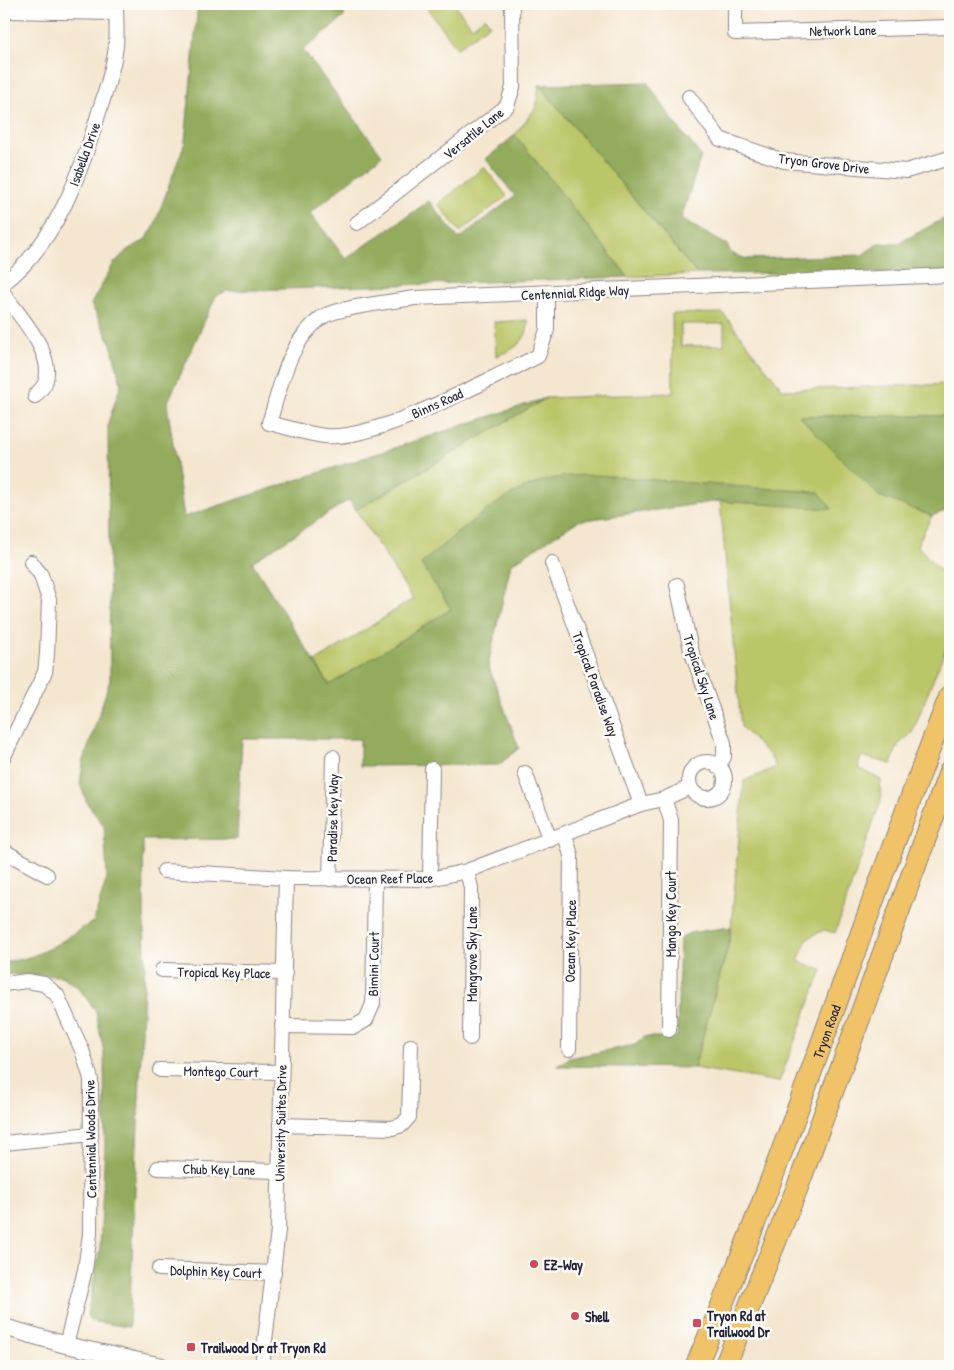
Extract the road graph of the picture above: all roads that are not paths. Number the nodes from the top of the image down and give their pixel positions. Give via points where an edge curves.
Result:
1 (512, 4) edge
2 (735, 4) edge
3 (116, 9) edge
4 (4, 11) edge
5 (950, 27) edge
6 (688, 97) dead end
7 (950, 158) edge
8 (357, 223) dead end
9 (950, 276) edge
10 (4, 283) edge
11 (4, 294) edge
12 (547, 294) junction
13 (35, 396) dead end
14 (269, 423) joint
15 (31, 562) dead end
16 (552, 563) dead end
17 (677, 585) dead end
18 (950, 696) edge
19 (9, 731) edge
20 (4, 756) edge
21 (333, 757) dead end
22 (718, 767) junction
23 (432, 769) dead end
24 (950, 771) edge
25 (525, 773) dead end
26 (690, 787) junction
27 (946, 792) edge
28 (664, 799) junction
29 (641, 804) junction
30 (565, 834) junction
31 (550, 840) junction
32 (4, 851) edge
33 (164, 871) dead end
34 (467, 872) junction
35 (47, 874) dead end
36 (286, 878) junction
37 (330, 878) junction
38 (375, 880) junction
39 (430, 880) junction
40 (162, 970) dead end
41 (285, 973) junction
42 (4, 984) edge
43 (282, 1026) junction
44 (669, 1030) dead end
45 (470, 1038) dead end
46 (411, 1046) dead end
47 (569, 1049) dead end
48 (160, 1070) dead end
49 (281, 1072) junction
50 (280, 1125) junction
51 (91, 1134) junction
52 (4, 1144) edge
53 (158, 1168) dead end
54 (280, 1171) junction
55 (159, 1269) dead end
56 (274, 1273) junction
57 (4, 1327) edge
58 (66, 1345) junction
59 (162, 1366) edge
60 (262, 1366) edge
61 (696, 1366) edge
62 (725, 1366) edge

1 - 8 street, Versatile Lane via 513,87 507,106
2 - 5 street, Network Lane via 735,33
3 - 4 street
3 - 10 street, Isabella Drive via 116,53 91,139 66,201 46,236 18,272
6 - 7 street, Tryon Grove Drive via 720,139 784,161 906,172
9 - 12 street, Centennial Ridge Way
11 - 13 street via 42,350 46,364 45,383
12 - 14 street, Centennial Ridge Way via 415,298 322,316 291,353
12 - 14 street, Binns Road via 547,330 538,356 522,364 393,423 354,435 326,436
15 - 19 street via 41,575 48,600 47,654 44,672
16 - 29 street, Tropical Paradise Way
17 - 22 street, Tropical Sky Lane via 691,650 724,743 725,750
18 - 61 main road, Tryon Road via 906,806 774,1169
19 - 20 street
21 - 37 street, Paradise Key Way
22 - 26 street via 707,762 696,766 690,775
22 - 26 street via 724,782 715,796 704,798
23 - 39 street
24 - 27 main road, Tryon Road
25 - 31 street
26 - 28 street, Ocean Reef Place
27 - 62 main road, Tryon Road via 798,1186
28 - 29 street, Ocean Reef Place
28 - 44 street, Mango Key Court via 671,820
29 - 30 street, Ocean Reef Place
30 - 31 street, Ocean Reef Place
30 - 47 street, Ocean Key Place via 571,855
31 - 34 street, Ocean Reef Place
32 - 35 street
33 - 36 street, Ocean Reef Place
34 - 39 street, Ocean Reef Place
34 - 45 street, Mangrove Sky Lane via 471,888
36 - 37 street, Ocean Reef Place
36 - 41 street, University Suites Drive
37 - 38 street, Ocean Reef Place
38 - 39 street, Ocean Reef Place
38 - 43 street, Bimini Court via 372,1004 366,1020 354,1027
40 - 41 street, Tropical Key Place
41 - 43 street, University Suites Drive
42 - 51 street, Centennial Woods Drive via 28,981 44,984 57,995 82,1050 91,1079
43 - 49 street, University Suites Drive
46 - 50 street via 408,1117 402,1125 392,1128
48 - 49 street, Montego Court
49 - 50 street, University Suites Drive
50 - 54 street, University Suites Drive
51 - 52 street
51 - 58 street, Centennial Woods Drive via 90,1234 85,1270
53 - 54 street, Chub Key Lane
54 - 56 street, University Suites Drive
55 - 56 street, Dolphin Key Court
56 - 60 street, University Suites Drive
57 - 58 street
58 - 59 street

